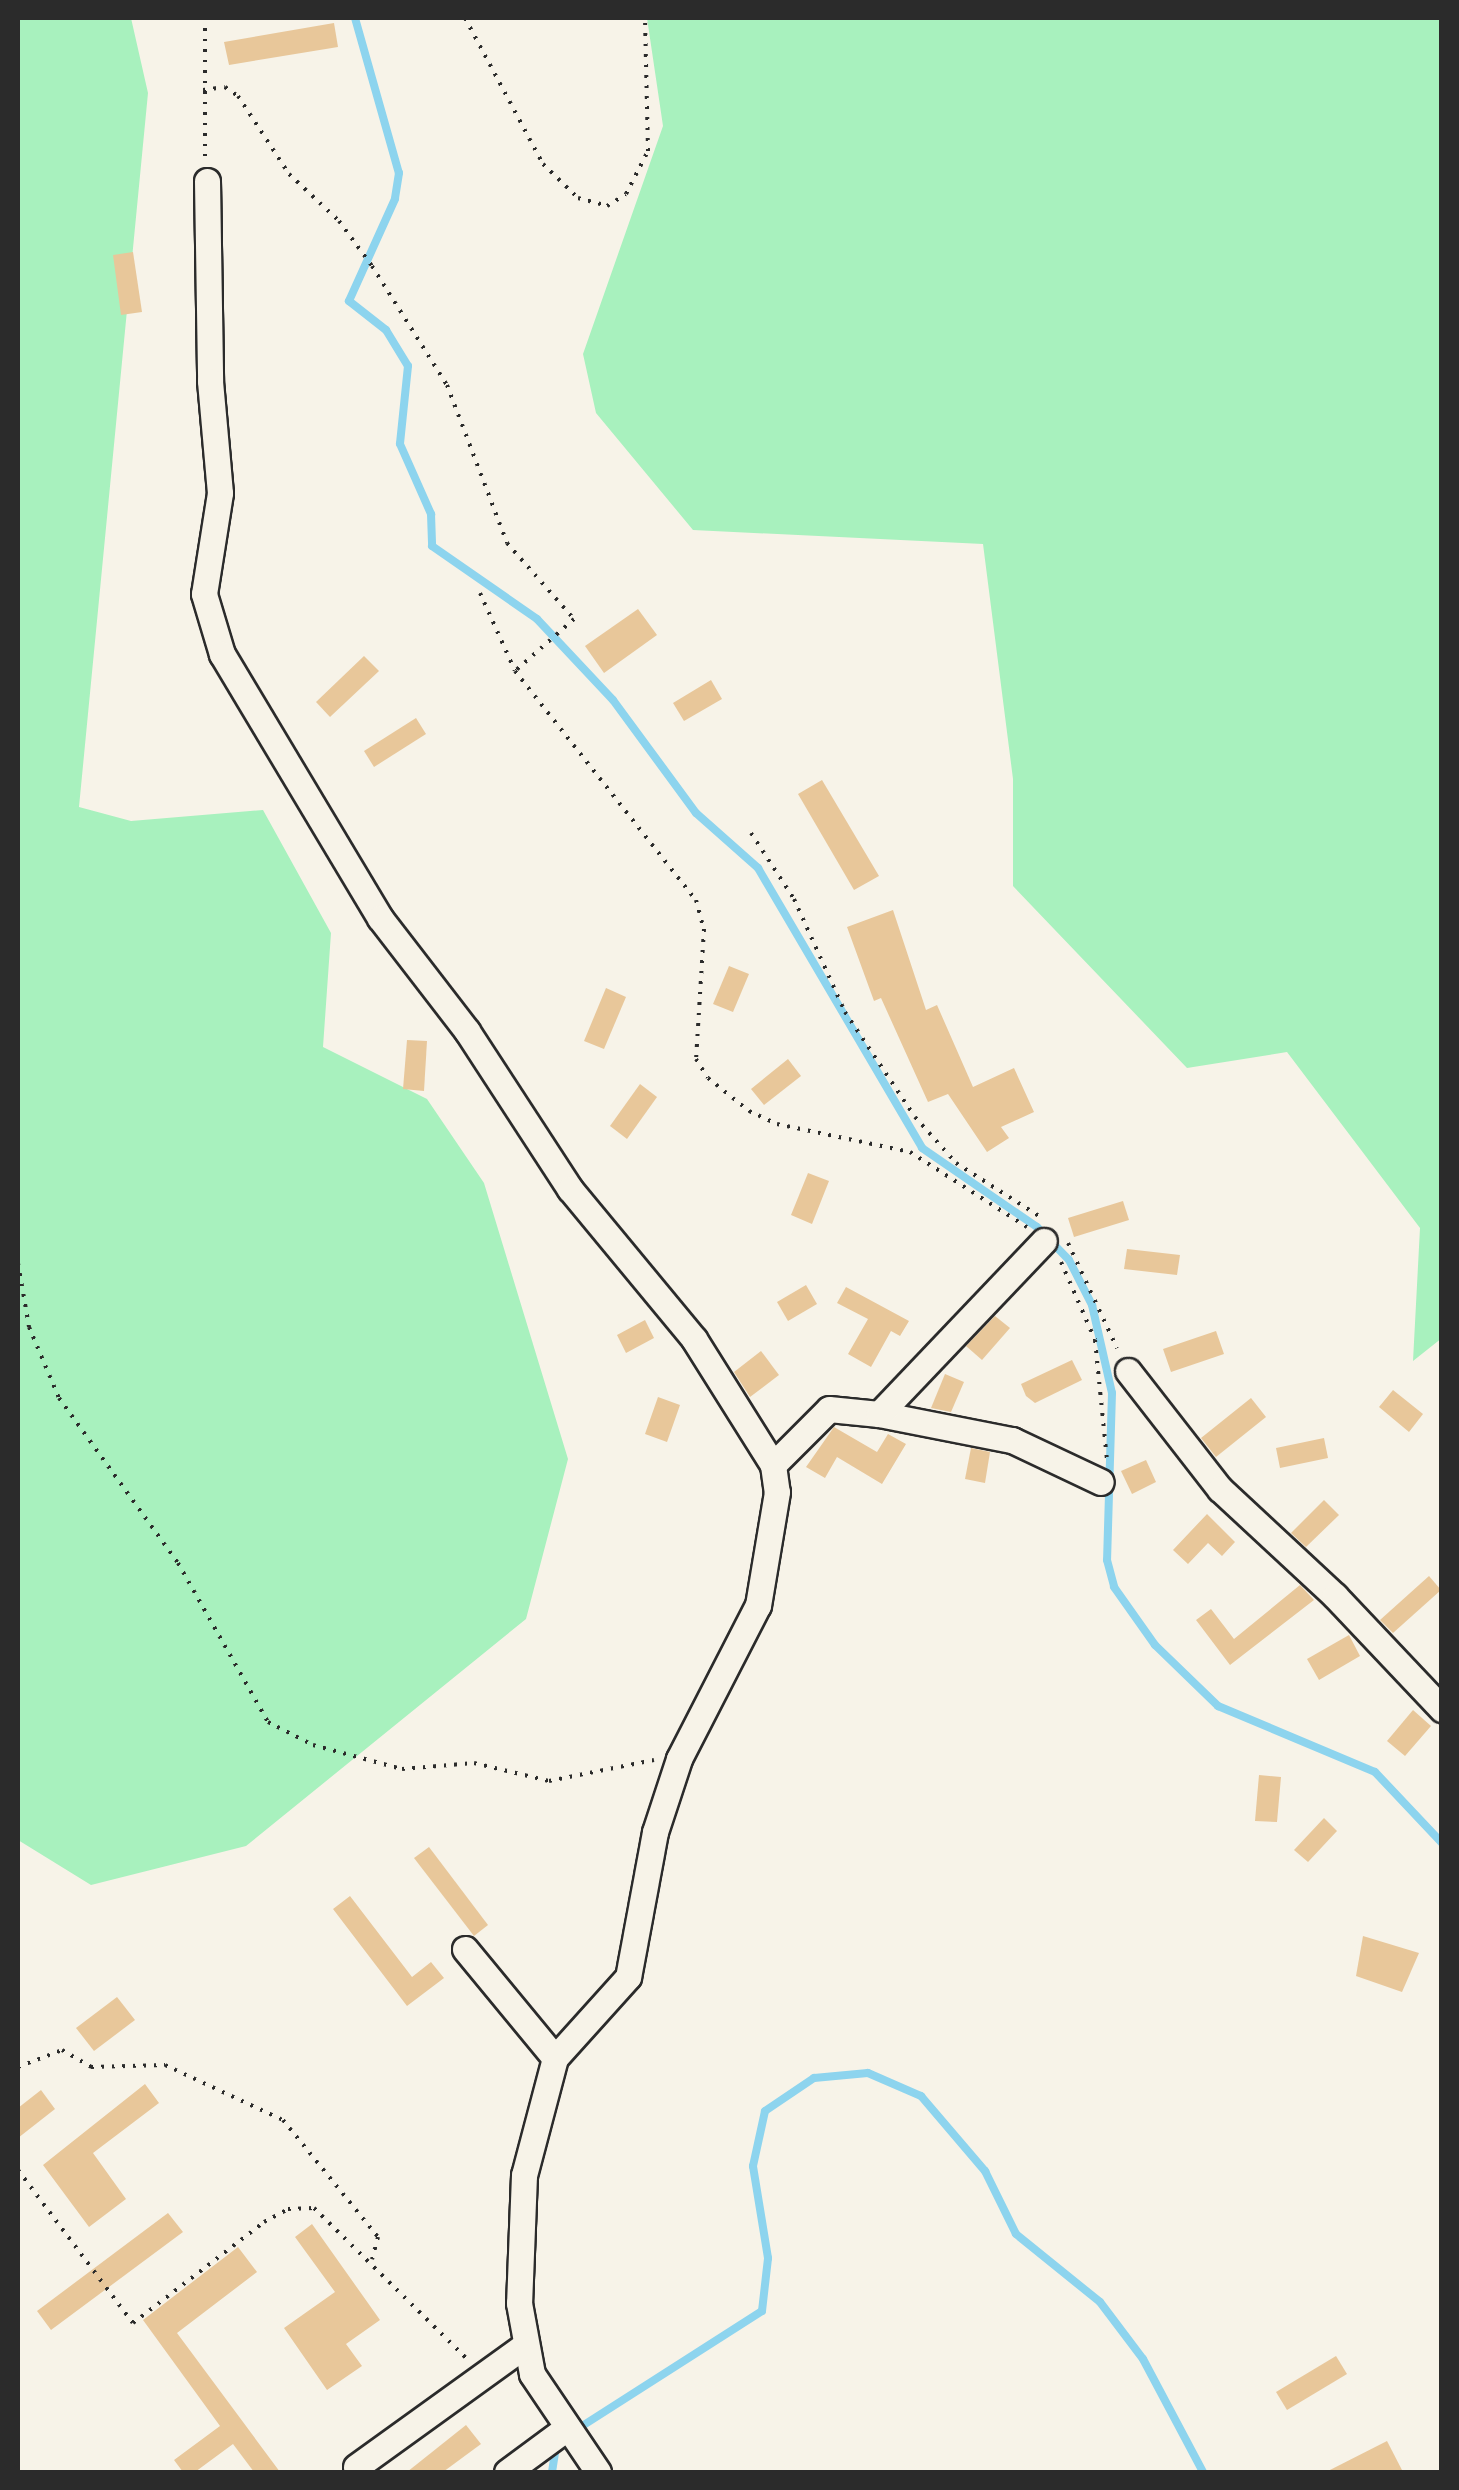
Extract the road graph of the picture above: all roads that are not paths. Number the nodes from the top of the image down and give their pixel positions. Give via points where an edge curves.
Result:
1 (207, 181) road end
2 (1050, 1232) road end
3 (1128, 1371) road end
4 (879, 1414) junction
5 (773, 1465) junction
6 (1102, 1482) road end
7 (1442, 1709) edge
8 (465, 1950) dead end
9 (556, 2058) junction
10 (524, 2345) junction
11 (564, 2430) junction
12 (356, 2466) dead end
13 (507, 2472) edge
14 (598, 2472) edge

1 - 5 street via 210,381 220,494 204,594 222,654 380,918 467,1031 570,1188 694,1340
2 - 4 street
3 - 7 street via 1220,1489
4 - 5 street via 829,1409
4 - 6 street via 1012,1440
5 - 9 street via 777,1492 758,1605 679,1760 651,1848 628,1978
8 - 9 street
9 - 10 street via 544,2082 518,2219
10 - 11 street via 532,2374
10 - 12 street
11 - 13 street
11 - 14 street

